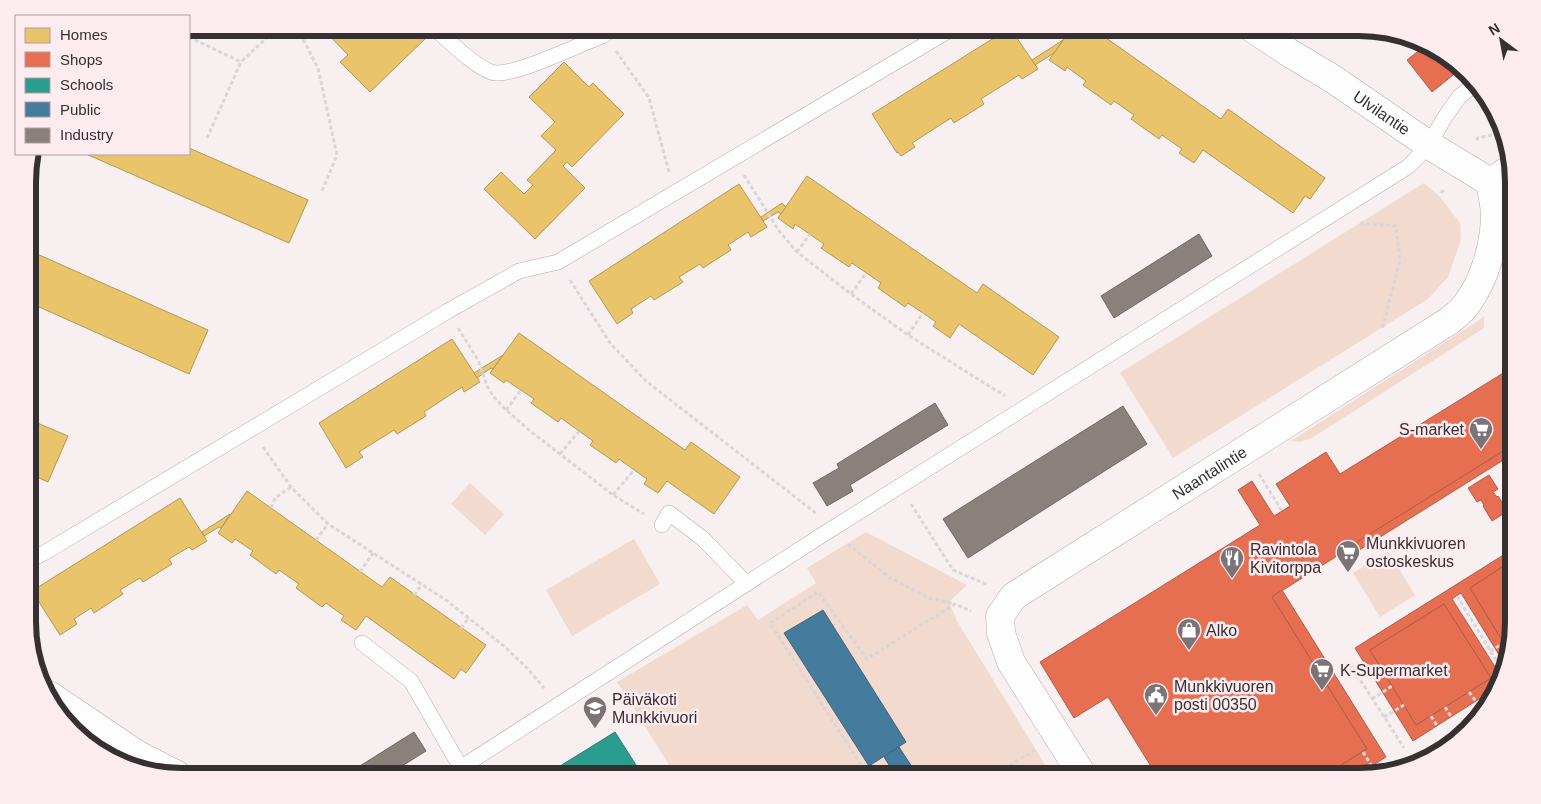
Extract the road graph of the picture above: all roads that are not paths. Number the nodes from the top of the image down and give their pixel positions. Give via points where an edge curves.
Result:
1 (444, 36) edge
2 (597, 36) edge
3 (940, 36) edge
4 (1264, 36) edge
5 (1470, 88) edge
6 (1429, 145) junction
7 (1501, 175) edge
8 (662, 525) road end
9 (36, 556) edge
10 (747, 584) junction
11 (362, 642) dead end
12 (61, 703) edge
13 (160, 766) edge
14 (1077, 767) edge
15 (461, 768) joint

1 - 2 lane via 494,73 514,71
3 - 9 lane via 558,262 519,271 448,311
4 - 6 street, Ulvilantie
5 - 6 lane via 1459,97
6 - 7 street, Ulvilantie
6 - 10 lane via 1409,166
7 - 14 street, Naantalintie via 1492,241 1479,285 1466,306 1449,321 1014,596 1000,616 1001,633 1011,662
8 - 10 lane via 669,513 702,538
10 - 15 lane
11 - 15 lane via 411,681
12 - 13 street

